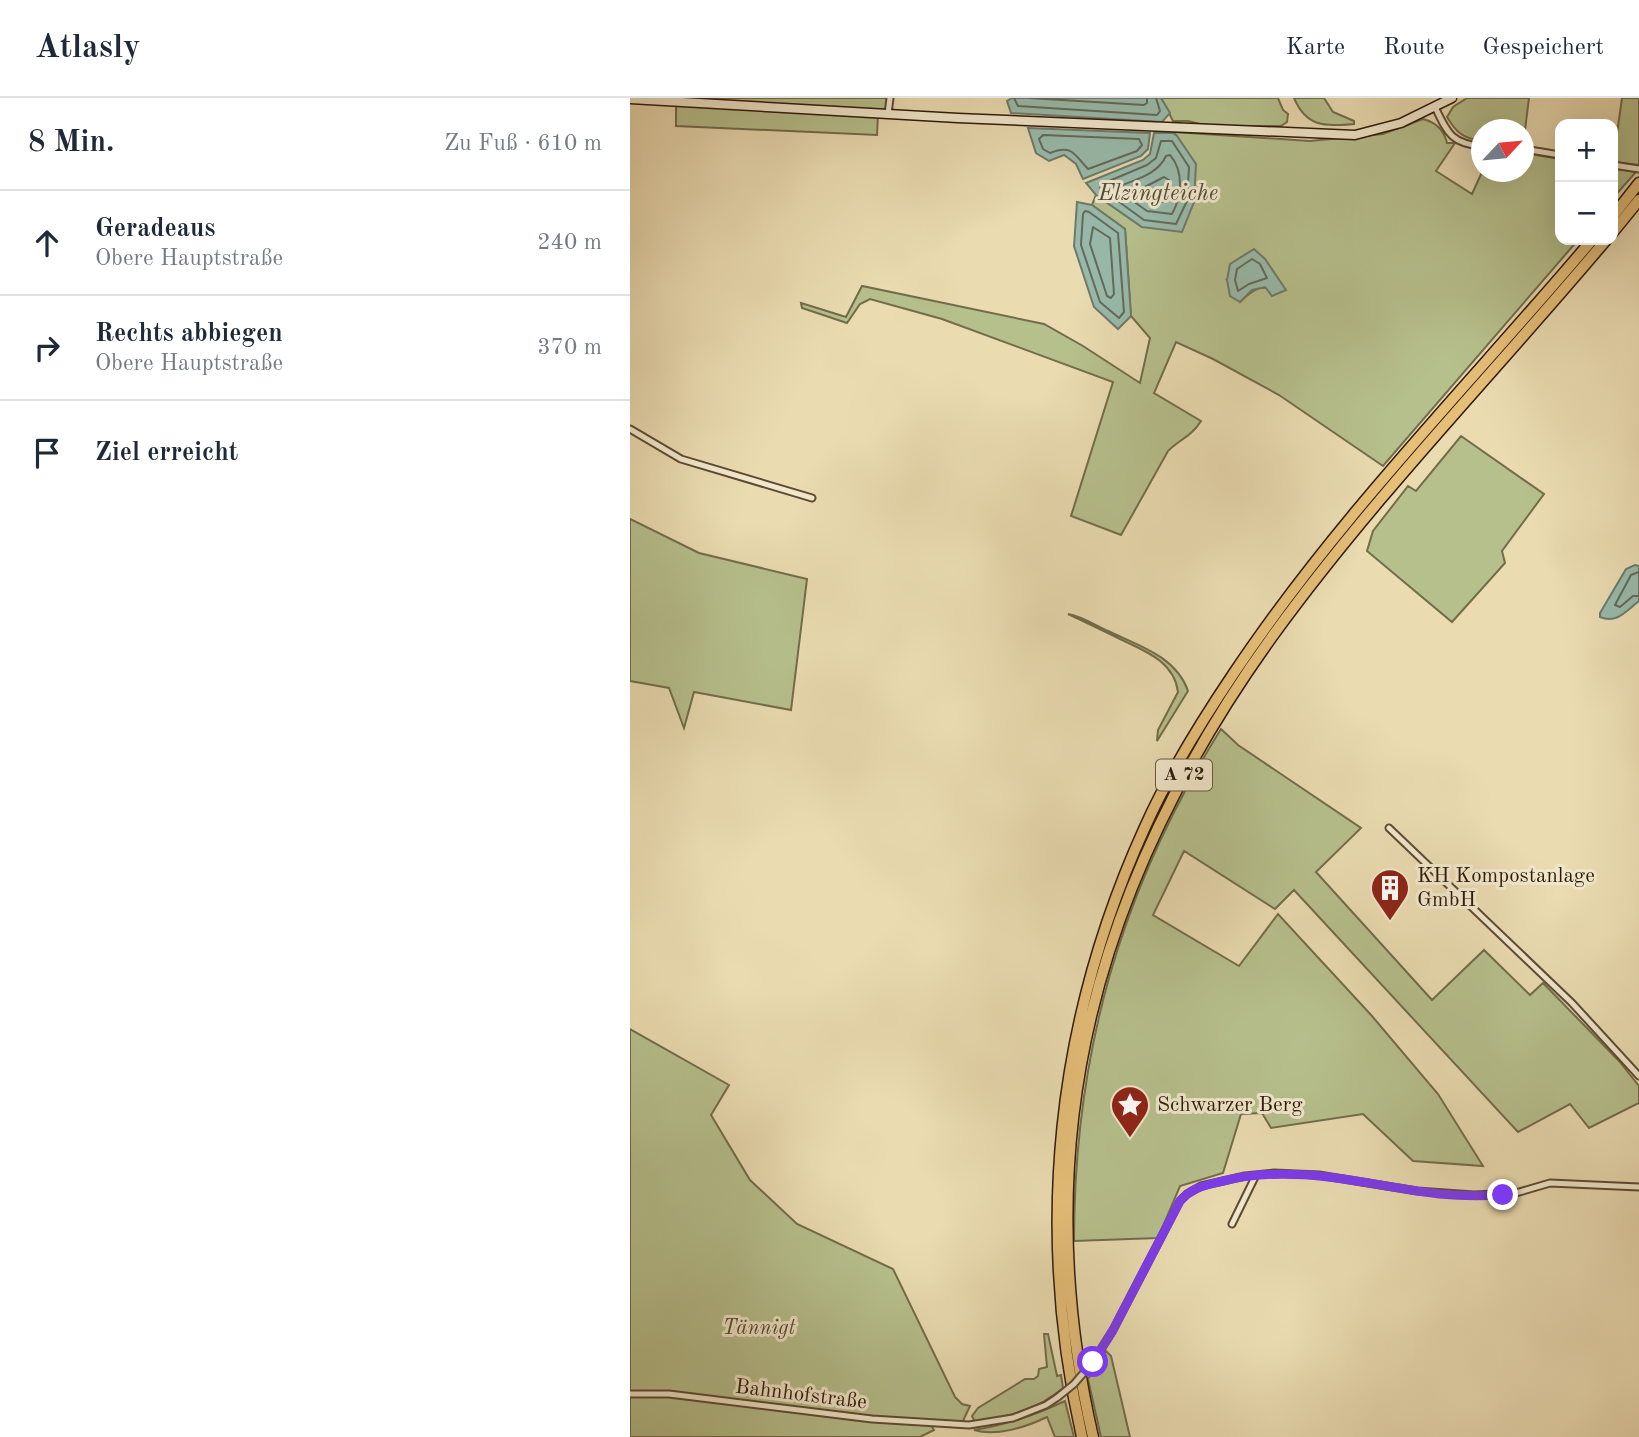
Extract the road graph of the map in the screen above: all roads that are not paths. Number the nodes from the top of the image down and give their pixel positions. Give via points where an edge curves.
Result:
1 (890, 98) edge
2 (1452, 98) edge
3 (630, 99) edge
4 (1435, 107) junction
5 (888, 114) junction
6 (1471, 144) edge
7 (1534, 151) edge
8 (1555, 154) edge
9 (1618, 166) edge
10 (1639, 169) edge
11 (1638, 184) edge
12 (1639, 200) edge
13 (1618, 210) edge
14 (1618, 226) edge
15 (1588, 245) edge
16 (1602, 245) edge
17 (630, 429) edge
18 (812, 498) dead end
19 (1389, 828) dead end
20 (1639, 1076) edge
21 (1256, 1175) junction
22 (1639, 1187) edge
23 (1232, 1224) dead end
24 (630, 1394) edge
25 (1082, 1437) edge
26 (1093, 1437) edge

1 - 5 street
2 - 4 main road
3 - 5 main road
4 - 5 main road via 1401,123 1355,135
4 - 6 street via 1453,138
7 - 8 street
9 - 10 street
11 - 13 highway
12 - 14 highway
15 - 25 highway, A 72 via 1294,590 1212,708 1145,825 1090,974 1071,1058 1060,1144 1059,1290
16 - 26 highway, A 72 via 1369,514 1274,634 1194,757 1155,830 1115,931 1090,1020 1070,1146 1071,1303
17 - 18 street via 681,459
19 - 20 street via 1572,1003
21 - 22 street, Bahnhofstraße via 1319,1175 1474,1195 1516,1193 1550,1183
21 - 23 street
21 - 24 street, Bahnhofstraße, bridge via 1201,1186 1184,1197 1093,1362 1058,1397 1013,1418 969,1425 860,1418 669,1394

